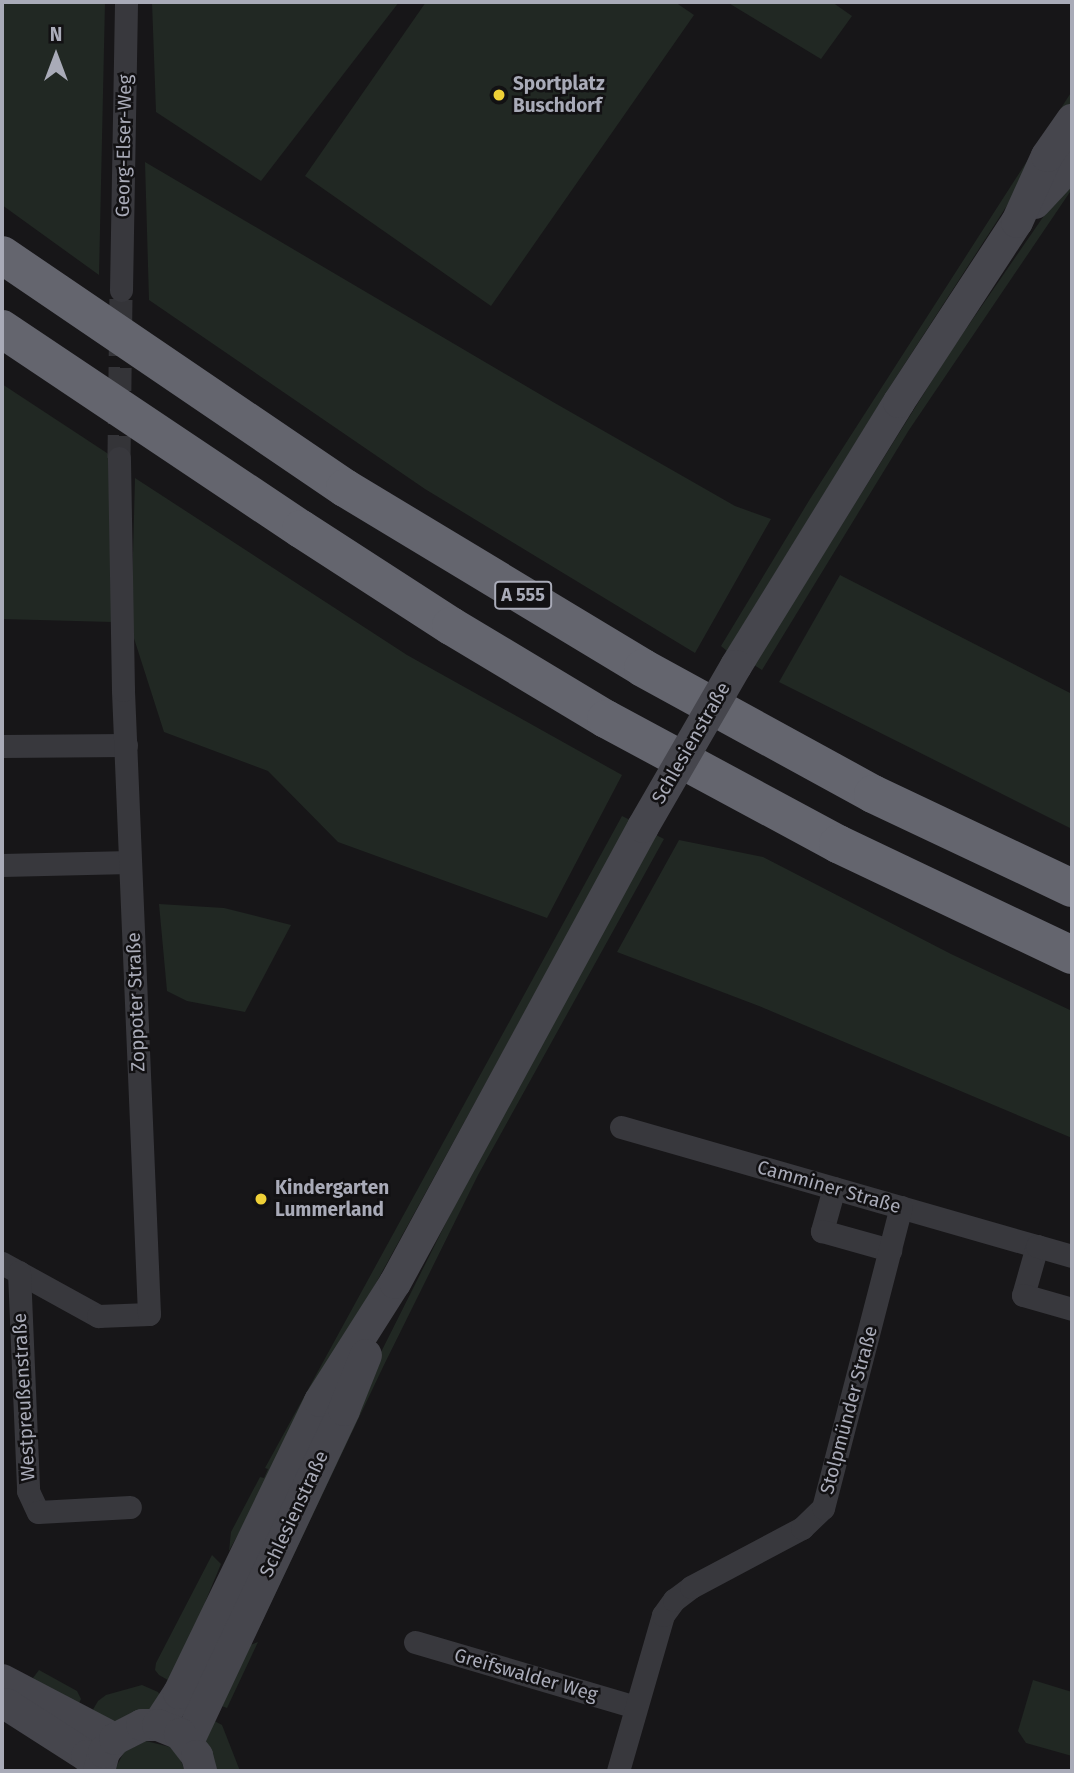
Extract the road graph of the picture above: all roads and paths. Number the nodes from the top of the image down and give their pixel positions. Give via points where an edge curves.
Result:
1 (126, 2) edge
2 (1072, 120) edge
3 (1072, 163) edge
4 (1017, 222) junction
5 (2, 255) edge
6 (121, 290) tunnel mouth
7 (2, 329) edge
8 (119, 458) tunnel mouth
9 (2, 746) edge
10 (126, 746) junction
11 (130, 862) junction
12 (2, 864) edge
13 (1072, 888) edge
14 (1072, 955) edge
15 (621, 1127) dead end
16 (834, 1188) junction
17 (901, 1207) junction
18 (1037, 1246) junction
19 (890, 1250) junction
20 (1072, 1256) edge
21 (10, 1268) edge
22 (396, 1283) junction
23 (1072, 1309) edge
24 (149, 1314) joint
25 (130, 1507) dead end
26 (415, 1642) dead end
27 (2, 1680) edge
28 (2, 1701) edge
29 (636, 1707) junction
30 (158, 1726) junction
31 (115, 1738) junction
32 (188, 1742) junction
33 (99, 1770) edge
34 (201, 1771) edge
35 (618, 1771) edge

1 - 6 street, Georg-Elser-Weg
2 - 4 street, Schlesienstraße via 1047,156
3 - 4 street, Schlesienstraße
4 - 22 street, Schlesienstraße, bridge via 736,666 643,827
5 - 13 highway, A 555 via 345,488 643,668 873,794
7 - 14 highway via 301,530 606,719 838,844
8 - 10 street, Zoppoter Straße
9 - 10 street
10 - 11 street, Zoppoter Straße
11 - 12 street
11 - 24 street, Zoppoter Straße
15 - 16 street, Camminer Straße
16 - 17 street, Camminer Straße
16 - 19 street via 822,1231
17 - 18 street, Camminer Straße
17 - 19 street, Stolpmünder Straße
18 - 20 street, Camminer Straße
18 - 23 street via 1023,1295
19 - 29 street, Stolpmünder Straße via 823,1508 802,1528 674,1600 663,1615
21 - 24 street, Westpreußenstraße via 98,1316
21 - 25 street, Westpreußenstraße via 29,1491 38,1512
22 - 30 street, Schlesienstraße via 320,1401 179,1693
22 - 32 street, Schlesienstraße via 344,1410
26 - 29 street, Greifswalder Weg
27 - 31 street
28 - 33 street via 87,1756
29 - 35 street, Stolpmünder Straße
30 - 31 street via 142,1725
30 - 32 street
31 - 33 street via 104,1752
32 - 34 street

